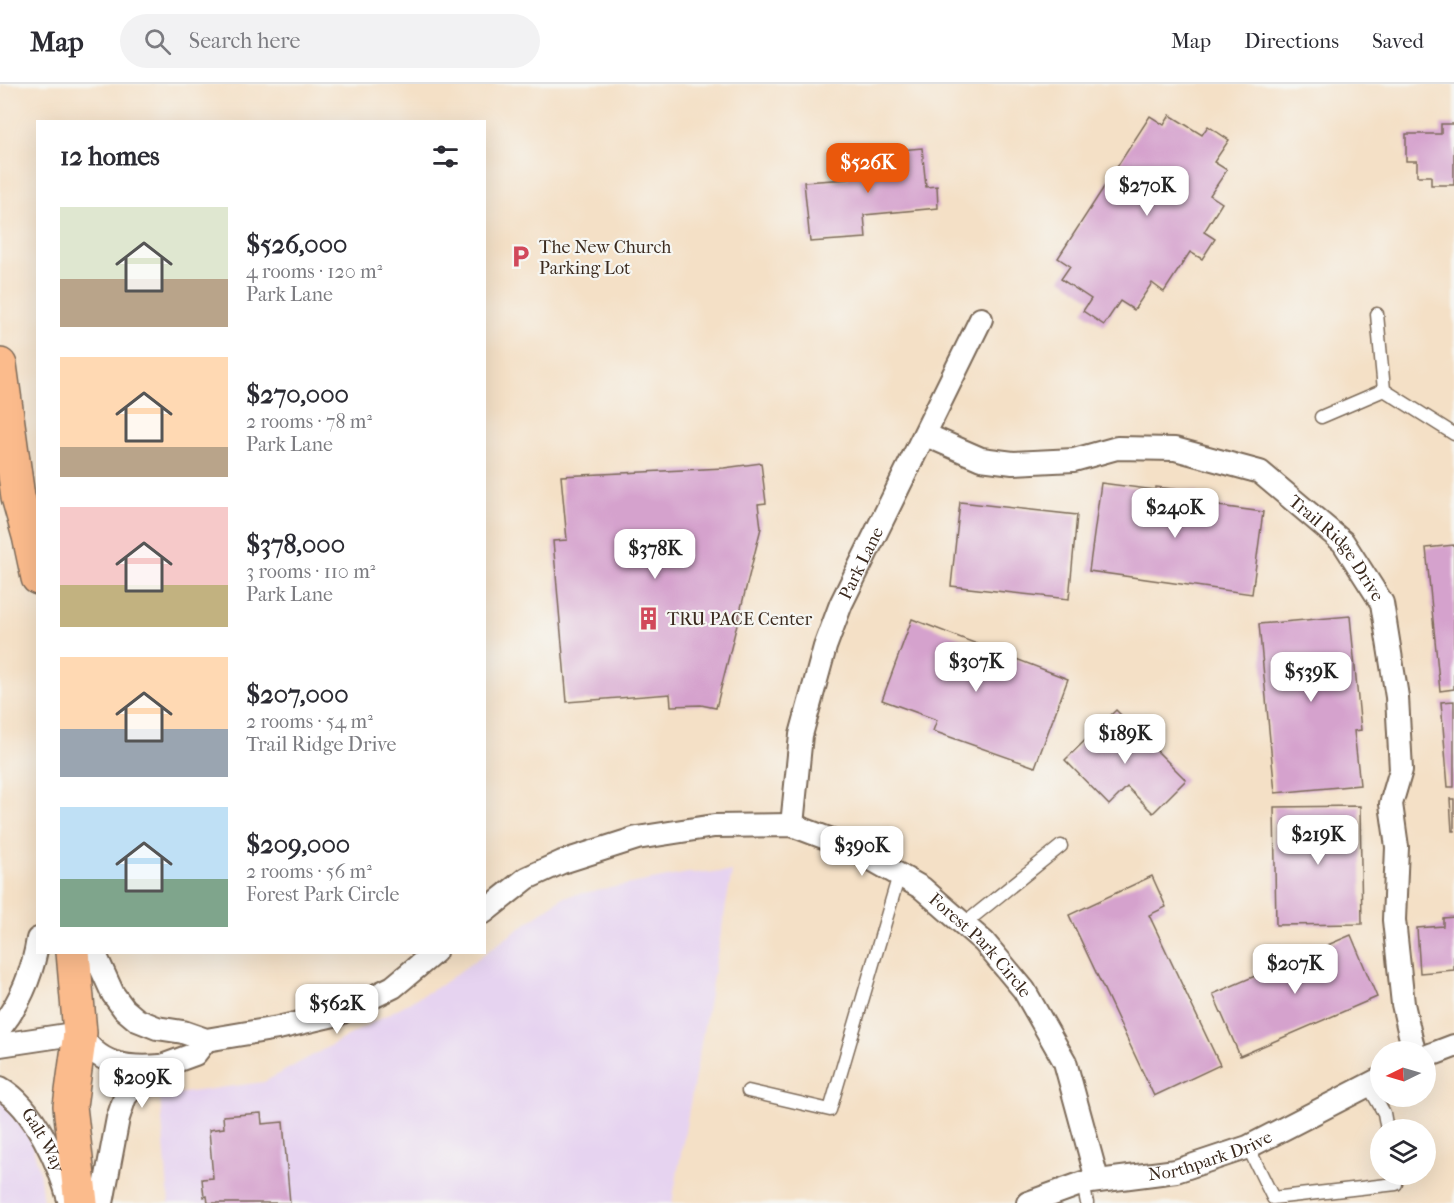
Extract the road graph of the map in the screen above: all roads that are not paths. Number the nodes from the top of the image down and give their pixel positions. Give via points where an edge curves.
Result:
1 (1377, 314) dead end
2 (981, 319) dead end
3 (0, 365) edge
4 (1384, 390) junction
5 (1321, 417) dead end
6 (1454, 434) edge
7 (926, 435) junction
8 (36, 569) edge
9 (792, 825) junction
10 (1061, 846) dead end
11 (898, 875) junction
12 (486, 910) edge
13 (964, 924) junction
14 (36, 948) edge
15 (73, 954) edge
16 (95, 954) edge
17 (433, 954) edge
18 (0, 1028) edge
19 (80, 1033) junction
20 (206, 1040) junction
21 (1411, 1041) edge
22 (0, 1045) edge
23 (1454, 1046) edge
24 (1436, 1053) edge
25 (162, 1066) junction
26 (1370, 1084) edge
27 (0, 1088) edge
28 (748, 1091) dead end
29 (1248, 1147) junction
30 (1387, 1185) edge
31 (1089, 1188) edge
32 (70, 1203) edge
33 (81, 1203) edge
34 (102, 1203) edge
35 (1028, 1203) edge

1 - 4 lane
2 - 7 street, Park Lane
3 - 8 main road via 18,497
4 - 5 lane
4 - 6 lane
7 - 9 street, Park Lane via 841,604 825,647 801,735
7 - 21 street, Trail Ridge Drive via 981,459 1012,464 1074,460 1117,448 1175,449 1260,472 1343,542 1382,603 1397,697 1401,770 1391,804 1397,847 1394,920 1403,1004
9 - 11 street, Forest Park Circle via 850,847
9 - 12 street, Forest Park Circle via 714,826 637,838 562,862 527,878
10 - 13 lane
11 - 13 street, Forest Park Circle via 922,888
11 - 28 lane via 830,1110
13 - 31 street, Forest Park Circle via 1024,990 1065,1062
14 - 18 street via 25,989
15 - 19 main road
16 - 20 street via 113,994 137,1020 157,1029
17 - 20 street via 393,987 338,1014
19 - 22 street
19 - 25 street via 87,1046 111,1061 131,1066
19 - 33 main road via 70,1106
20 - 25 street via 195,1054
23 - 24 street
25 - 34 street via 139,1080 121,1106
26 - 29 street, Northpark Drive
27 - 32 street, Galt Way via 20,1104 35,1125
29 - 30 lane via 1273,1198
29 - 31 street, Northpark Drive via 1176,1171
31 - 35 street, Northpark Drive

